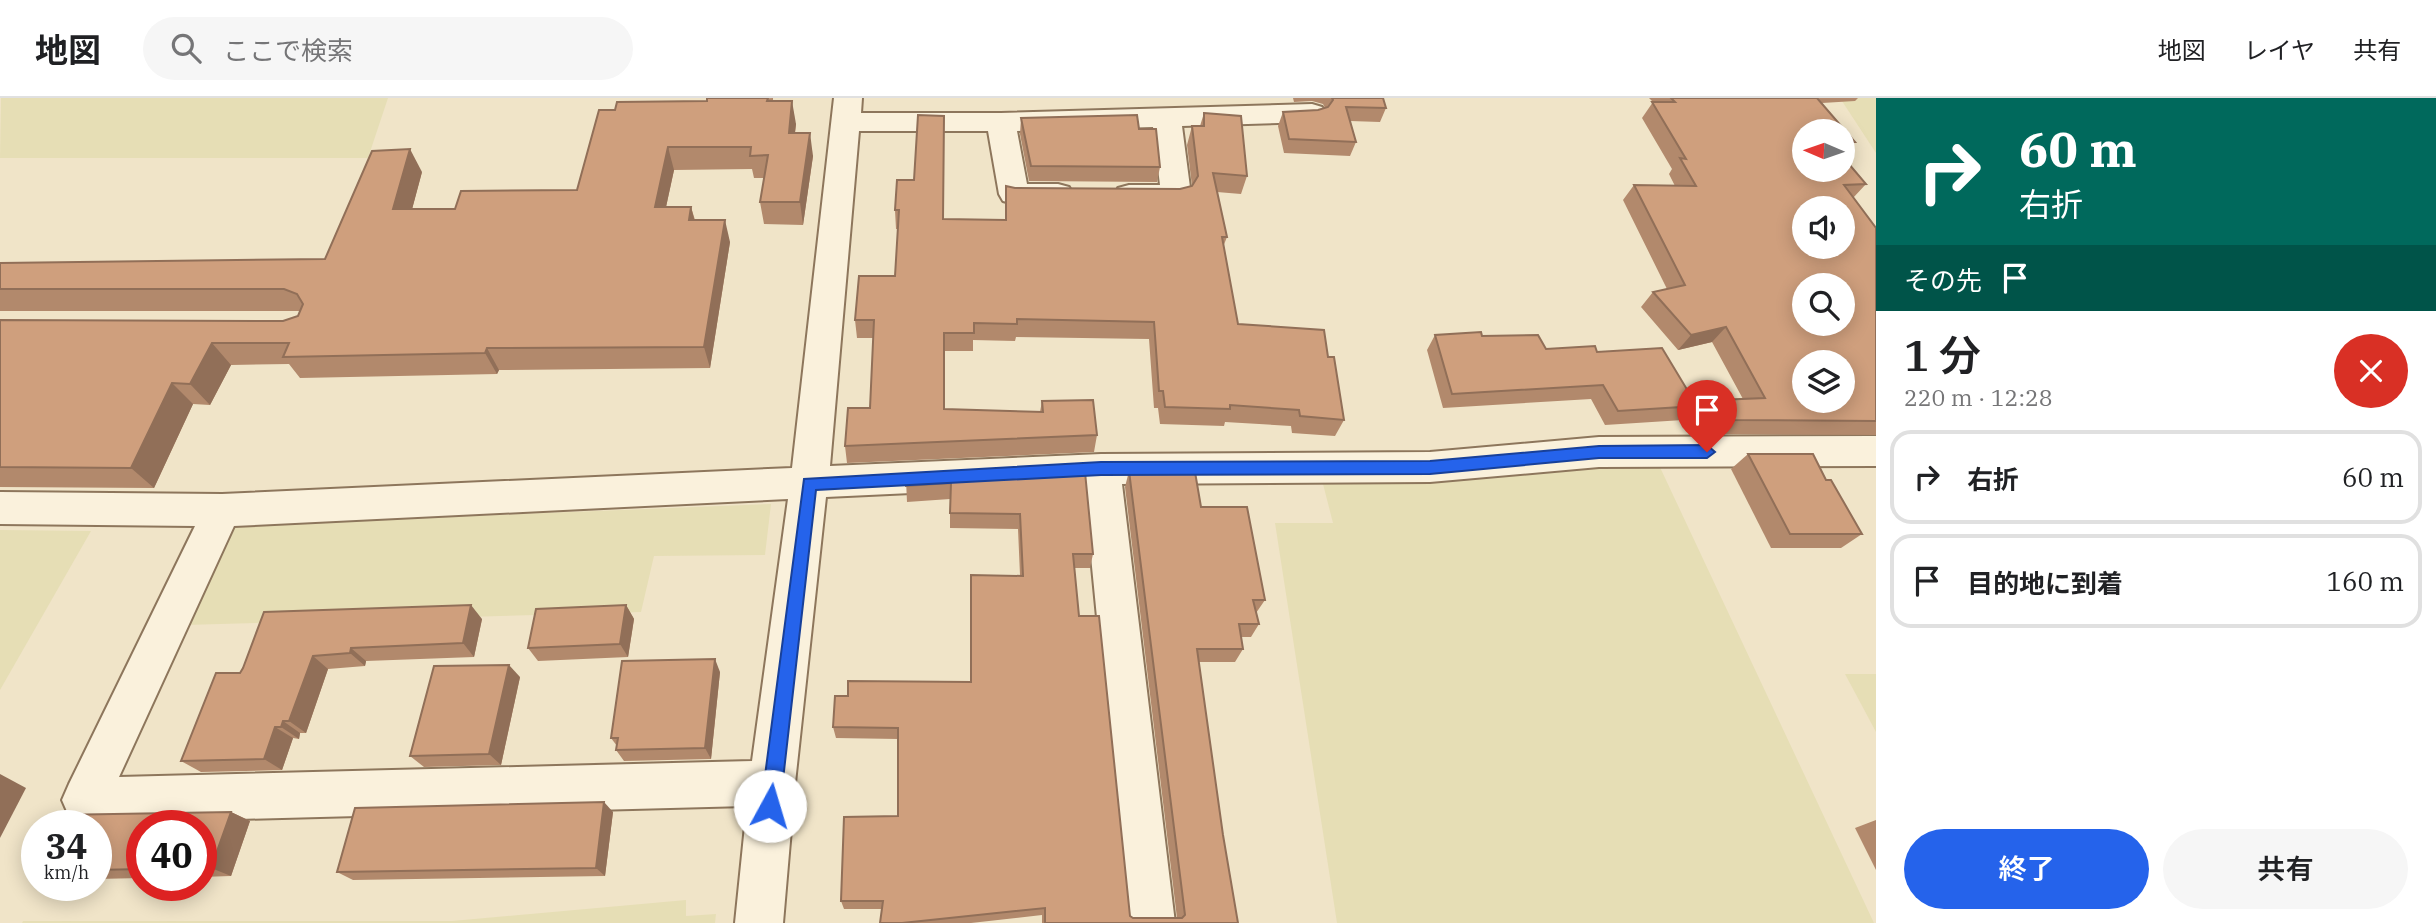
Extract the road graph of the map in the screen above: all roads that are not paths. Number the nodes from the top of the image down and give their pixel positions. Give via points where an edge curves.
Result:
1 (847, 110) edge
2 (1312, 113) edge
3 (1167, 118) junction
4 (1001, 122) junction
5 (1876, 451) edge
6 (1101, 469) junction
7 (809, 484) junction
8 (0, 508) edge
9 (222, 510) junction
10 (772, 783) junction
11 (759, 923) edge
12 (1151, 923) edge

1 - 4 street
1 - 7 street
2 - 3 street
3 - 4 street
3 - 4 street via 1176,195 1014,194
5 - 6 street via 1599,452 1430,467
6 - 7 street
6 - 12 street
7 - 9 street
7 - 10 street
8 - 9 street
9 - 10 street via 85,800
10 - 11 street

